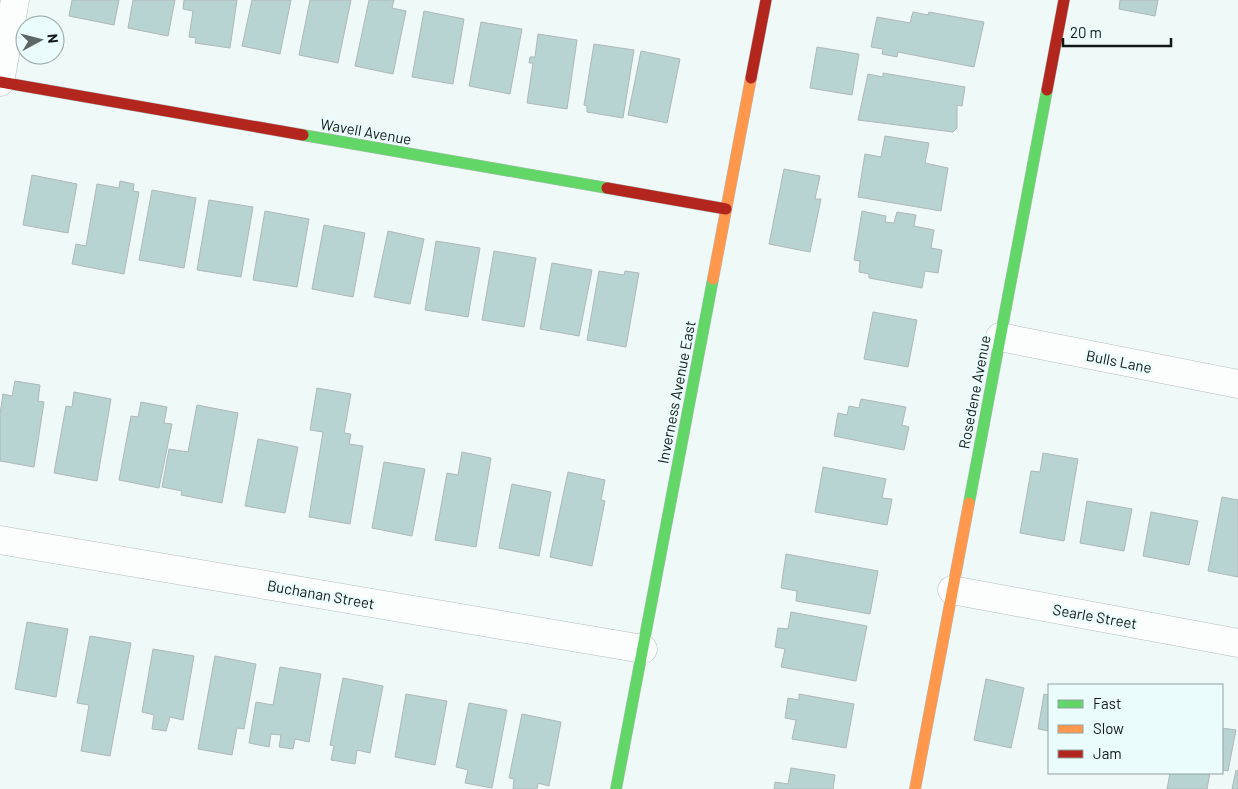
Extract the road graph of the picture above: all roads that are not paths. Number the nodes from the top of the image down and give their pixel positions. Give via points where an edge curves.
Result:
1 (15, 0) edge
2 (766, 0) edge
3 (1064, 0) edge
4 (0, 82) edge
5 (726, 209) junction
6 (1000, 337) junction
7 (1238, 384) edge
8 (0, 540) edge
9 (952, 590) junction
10 (1238, 643) edge
11 (643, 649) junction
12 (616, 789) edge
13 (915, 789) edge

1 - 4 street
2 - 5 street, Inverness Avenue East
3 - 6 street, Rosedene Avenue
4 - 5 street, Wavell Avenue
5 - 11 street, Inverness Avenue East
6 - 7 street, Bulls Lane
6 - 9 street, Rosedene Avenue
8 - 11 street, Buchanan Street
9 - 10 street, Searle Street
9 - 13 street, Rosedene Avenue
11 - 12 street, Inverness Avenue East

